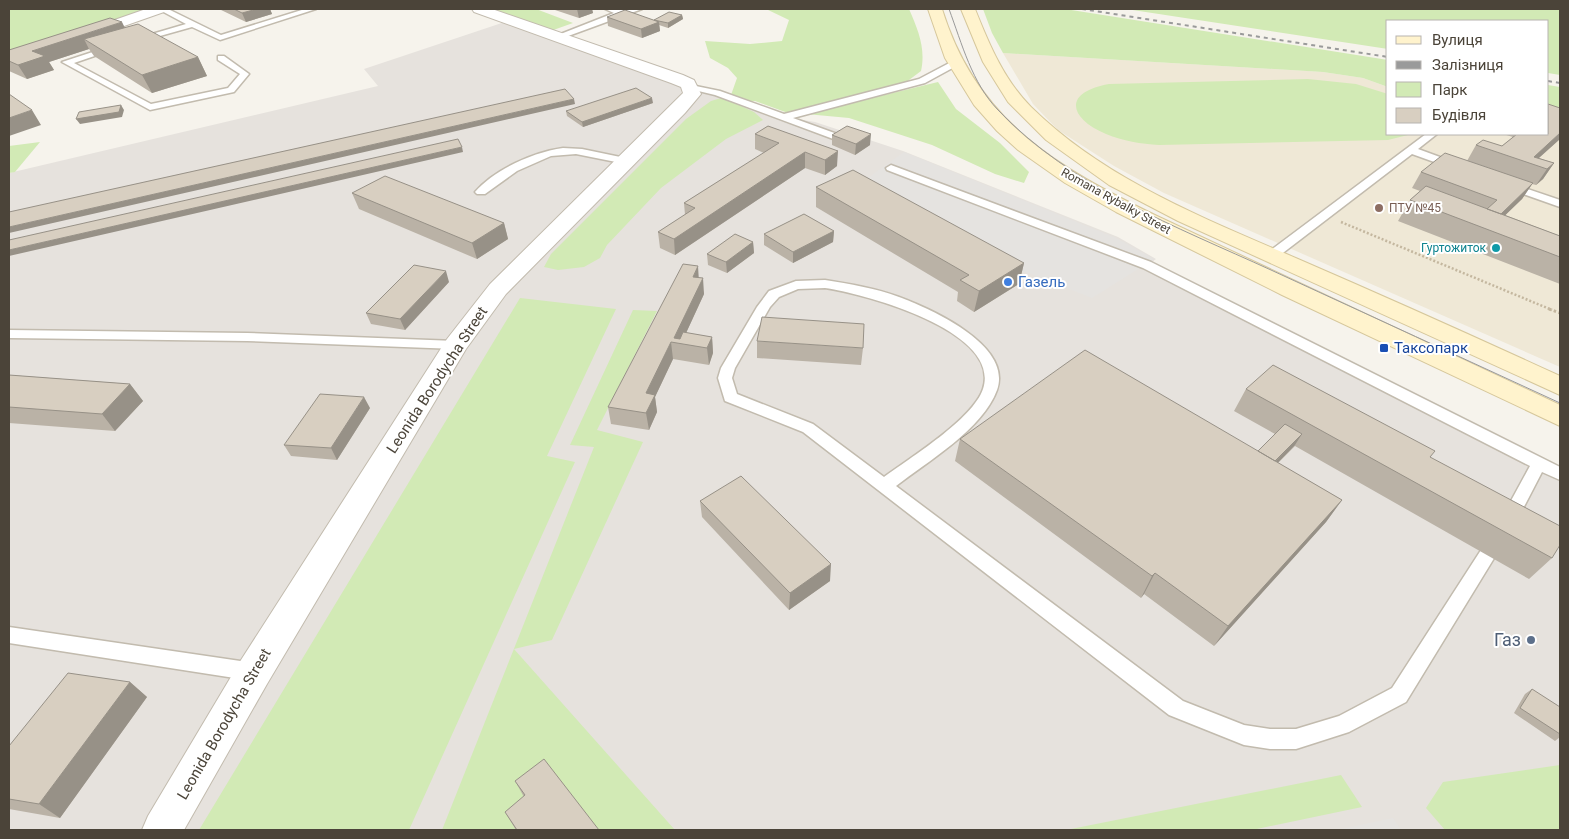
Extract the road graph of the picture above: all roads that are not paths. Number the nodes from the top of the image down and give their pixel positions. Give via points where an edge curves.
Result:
1 (161, 9) edge
2 (312, 9) edge
3 (479, 9) edge
4 (609, 9) edge
5 (638, 9) edge
6 (935, 9) edge
7 (968, 9) edge
8 (621, 12) junction
9 (194, 24) junction
10 (557, 37) junction
11 (74, 38) edge
12 (221, 58) dead end
13 (955, 64) junction
14 (691, 88) junction
15 (785, 118) junction
16 (1431, 135) edge
17 (836, 136) edge
18 (1410, 150) junction
19 (626, 161) junction
20 (891, 168) dead end
21 (1466, 170) edge
22 (1494, 180) edge
23 (481, 192) dead end
24 (1560, 204) edge
25 (1271, 256) junction
26 (9, 334) edge
27 (456, 345) junction
28 (1560, 386) edge
29 (1560, 416) edge
30 (1539, 464) junction
31 (1560, 474) edge
32 (884, 486) junction
33 (1503, 529) edge
34 (1487, 555) dead end
35 (9, 635) edge
36 (254, 672) junction
37 (162, 830) edge

1 - 9 lane
1 - 11 street
2 - 9 lane via 220,38
3 - 10 street
4 - 8 lane
5 - 8 lane
6 - 13 main road, Romana Rybalky Street
7 - 25 main road, Romana Rybalky Street via 983,50 1003,84 1047,131 1135,191
8 - 10 lane
9 - 12 lane via 66,62 150,107 231,90 245,74
10 - 14 street via 677,79
13 - 15 lane via 922,81
13 - 29 main road, Romana Rybalky Street via 970,90 991,115 1060,171 1134,213 1253,272
14 - 15 lane via 717,93
14 - 19 street, Leonida Borodycha Street via 692,94 679,109
15 - 17 lane
16 - 18 lane
18 - 21 lane
18 - 25 lane
19 - 23 lane via 575,151 544,155 513,170
19 - 27 street, Leonida Borodycha Street via 498,289
20 - 30 lane via 1147,265
22 - 24 lane
25 - 28 main road, Romana Rybalky Street
26 - 27 lane via 247,337
27 - 36 street, Leonida Borodycha Street
30 - 31 lane
30 - 33 lane
32 - 32 lane via 808,428 730,397 725,377 736,351 773,294 809,282 842,284 871,291 950,327 973,342 988,359 993,370 983,404 970,419
32 - 34 lane via 1176,708 1244,734 1270,739 1296,739 1342,725 1399,695
35 - 36 lane
36 - 37 street, Leonida Borodycha Street

